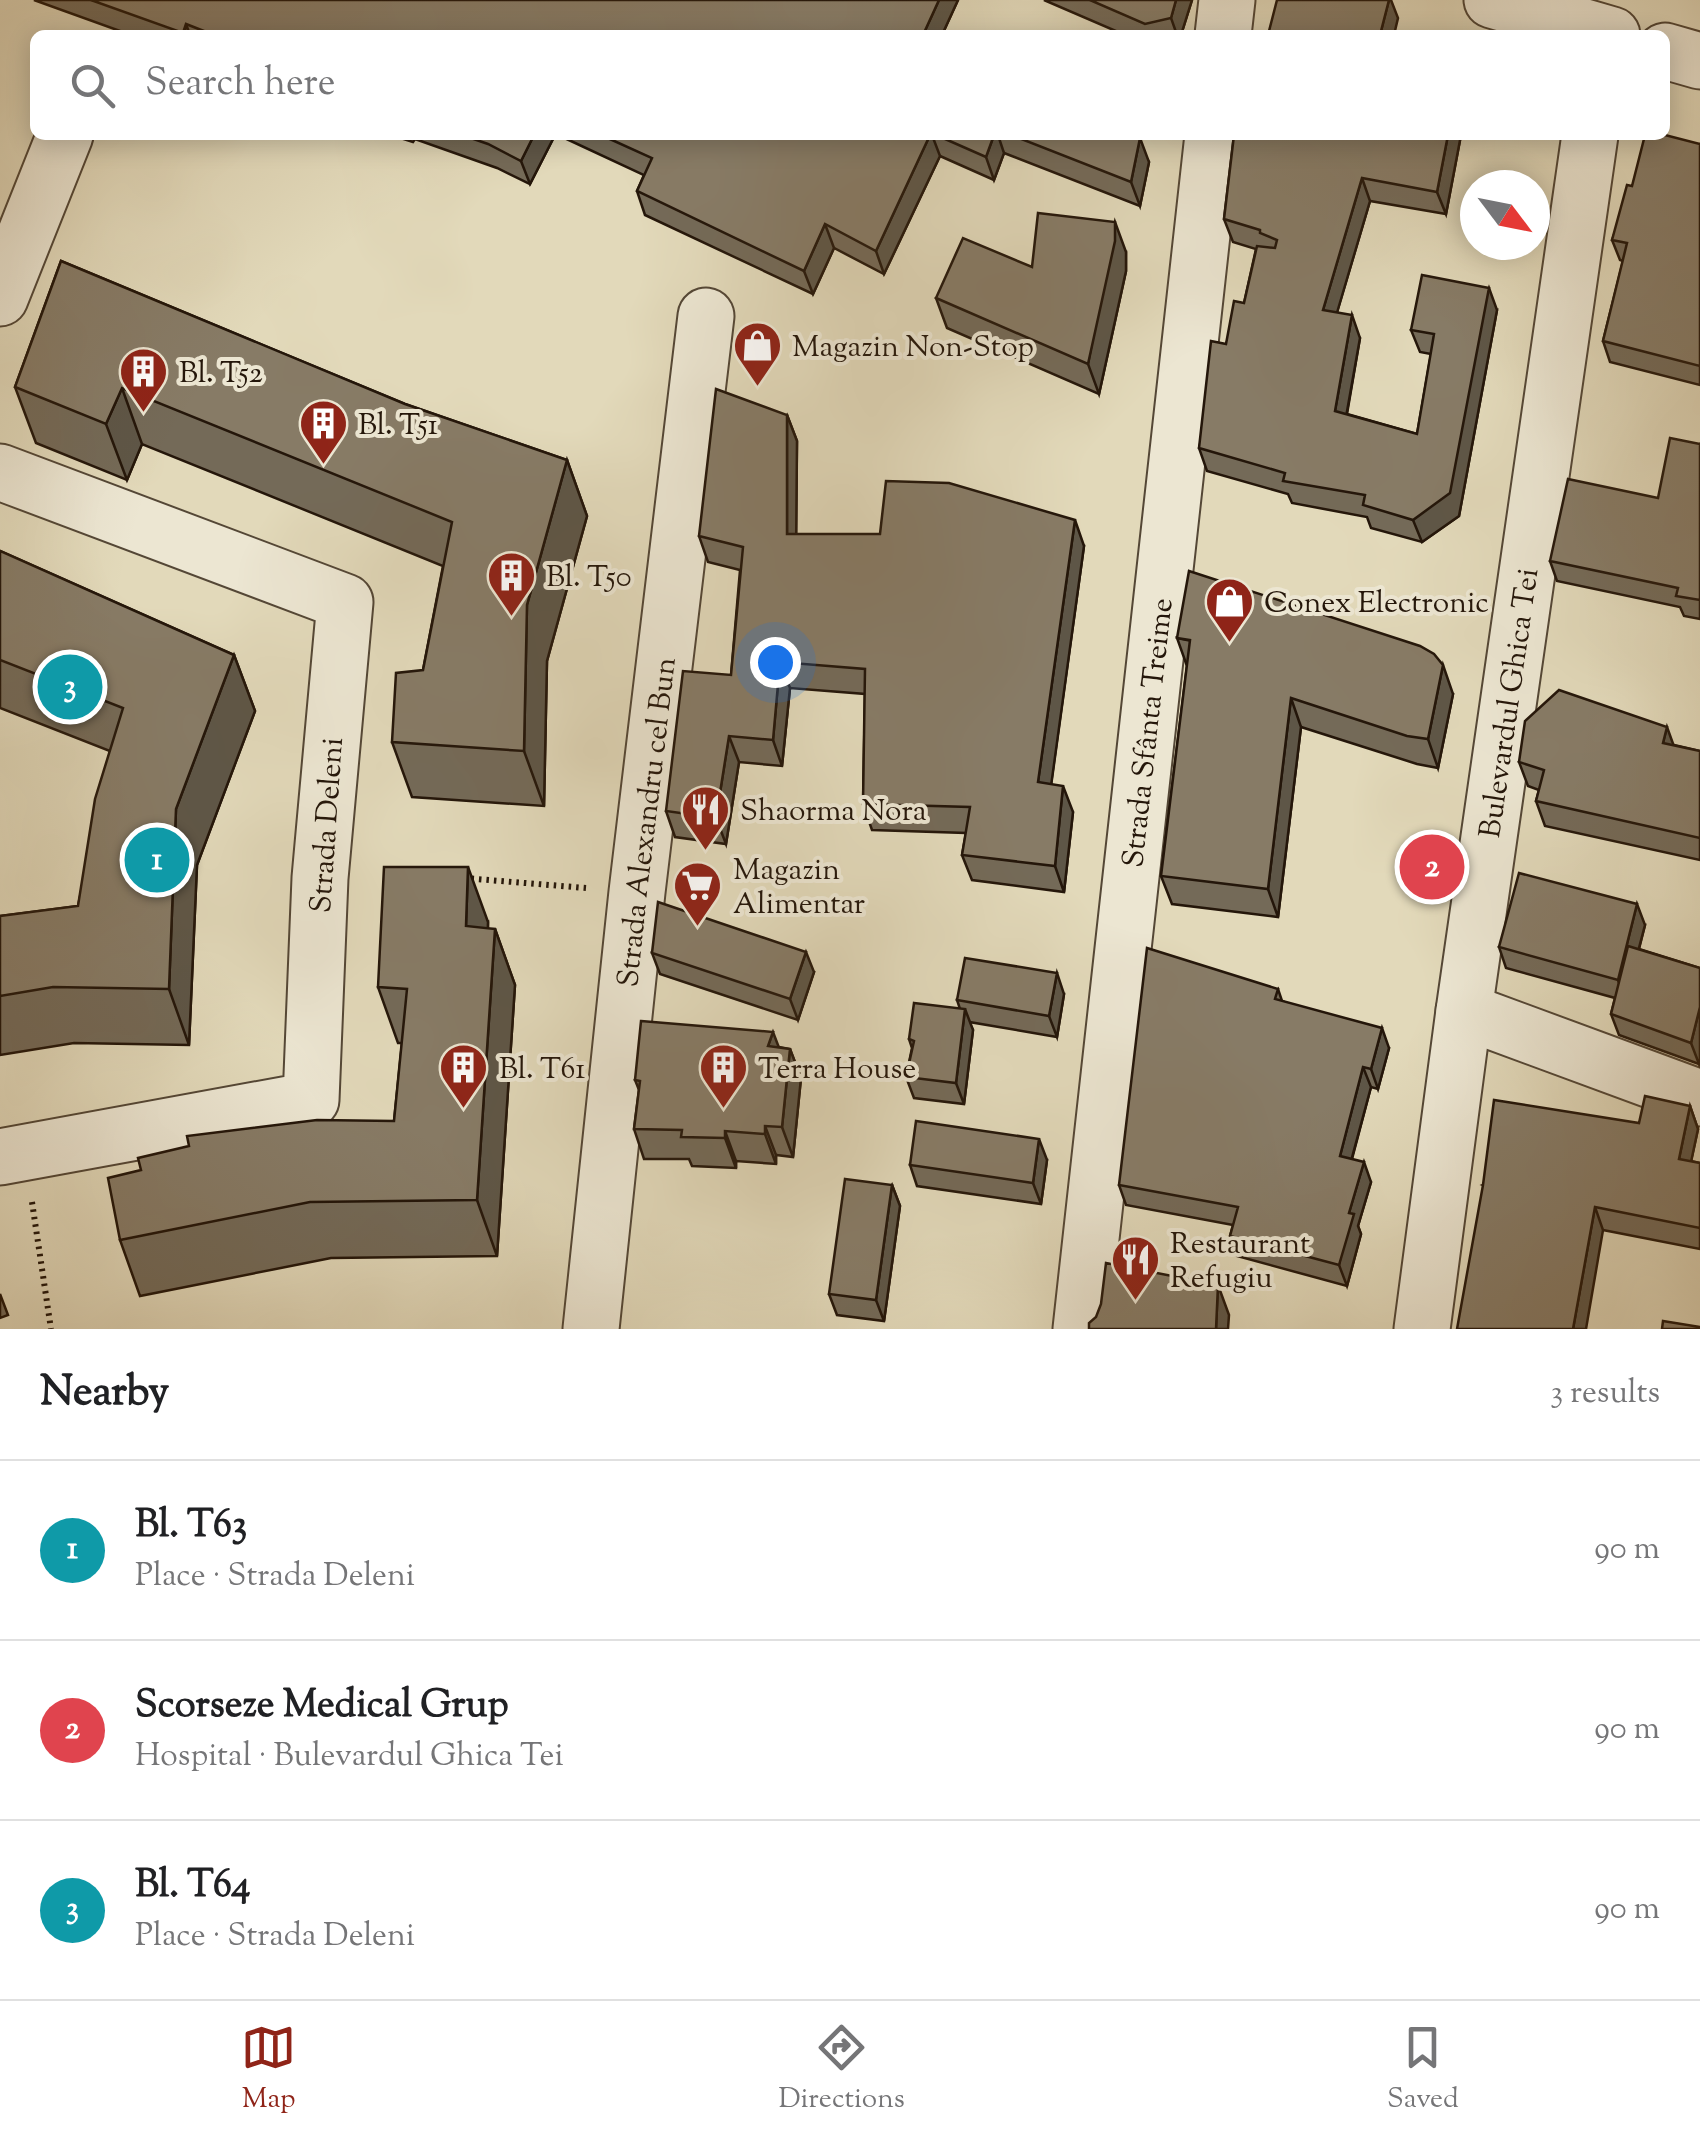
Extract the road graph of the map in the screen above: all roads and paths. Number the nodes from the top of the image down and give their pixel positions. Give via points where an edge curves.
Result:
1 (1227, 0) edge
2 (1492, 0) edge
3 (1608, 26) edge
4 (1224, 30) edge
5 (1670, 52) edge
6 (1700, 61) edge
7 (63, 140) edge
8 (1212, 140) edge
9 (1589, 140) edge
10 (0, 298) edge
11 (706, 316) dead end
12 (0, 472) edge
13 (463, 878) edge
14 (637, 892) junction
15 (1464, 1010) junction
16 (1700, 1098) edge
17 (12, 1154) edge
18 (52, 1329) edge
19 (592, 1329) edge
20 (1082, 1329) edge
21 (1422, 1329) edge

1 - 4 street
2 - 3 street
5 - 6 street
7 - 10 street
8 - 20 street, Strada Sfânta Treime
9 - 15 street, Bulevardul Ghica Tei
11 - 14 street, Strada Alexandru cel Bun
12 - 17 street, Strada Deleni via 345,602 320,878 311,1100
13 - 14 path
14 - 19 street, Strada Alexandru cel Bun
15 - 16 street
15 - 21 street, Bulevardul Ghica Tei
17 - 18 path

